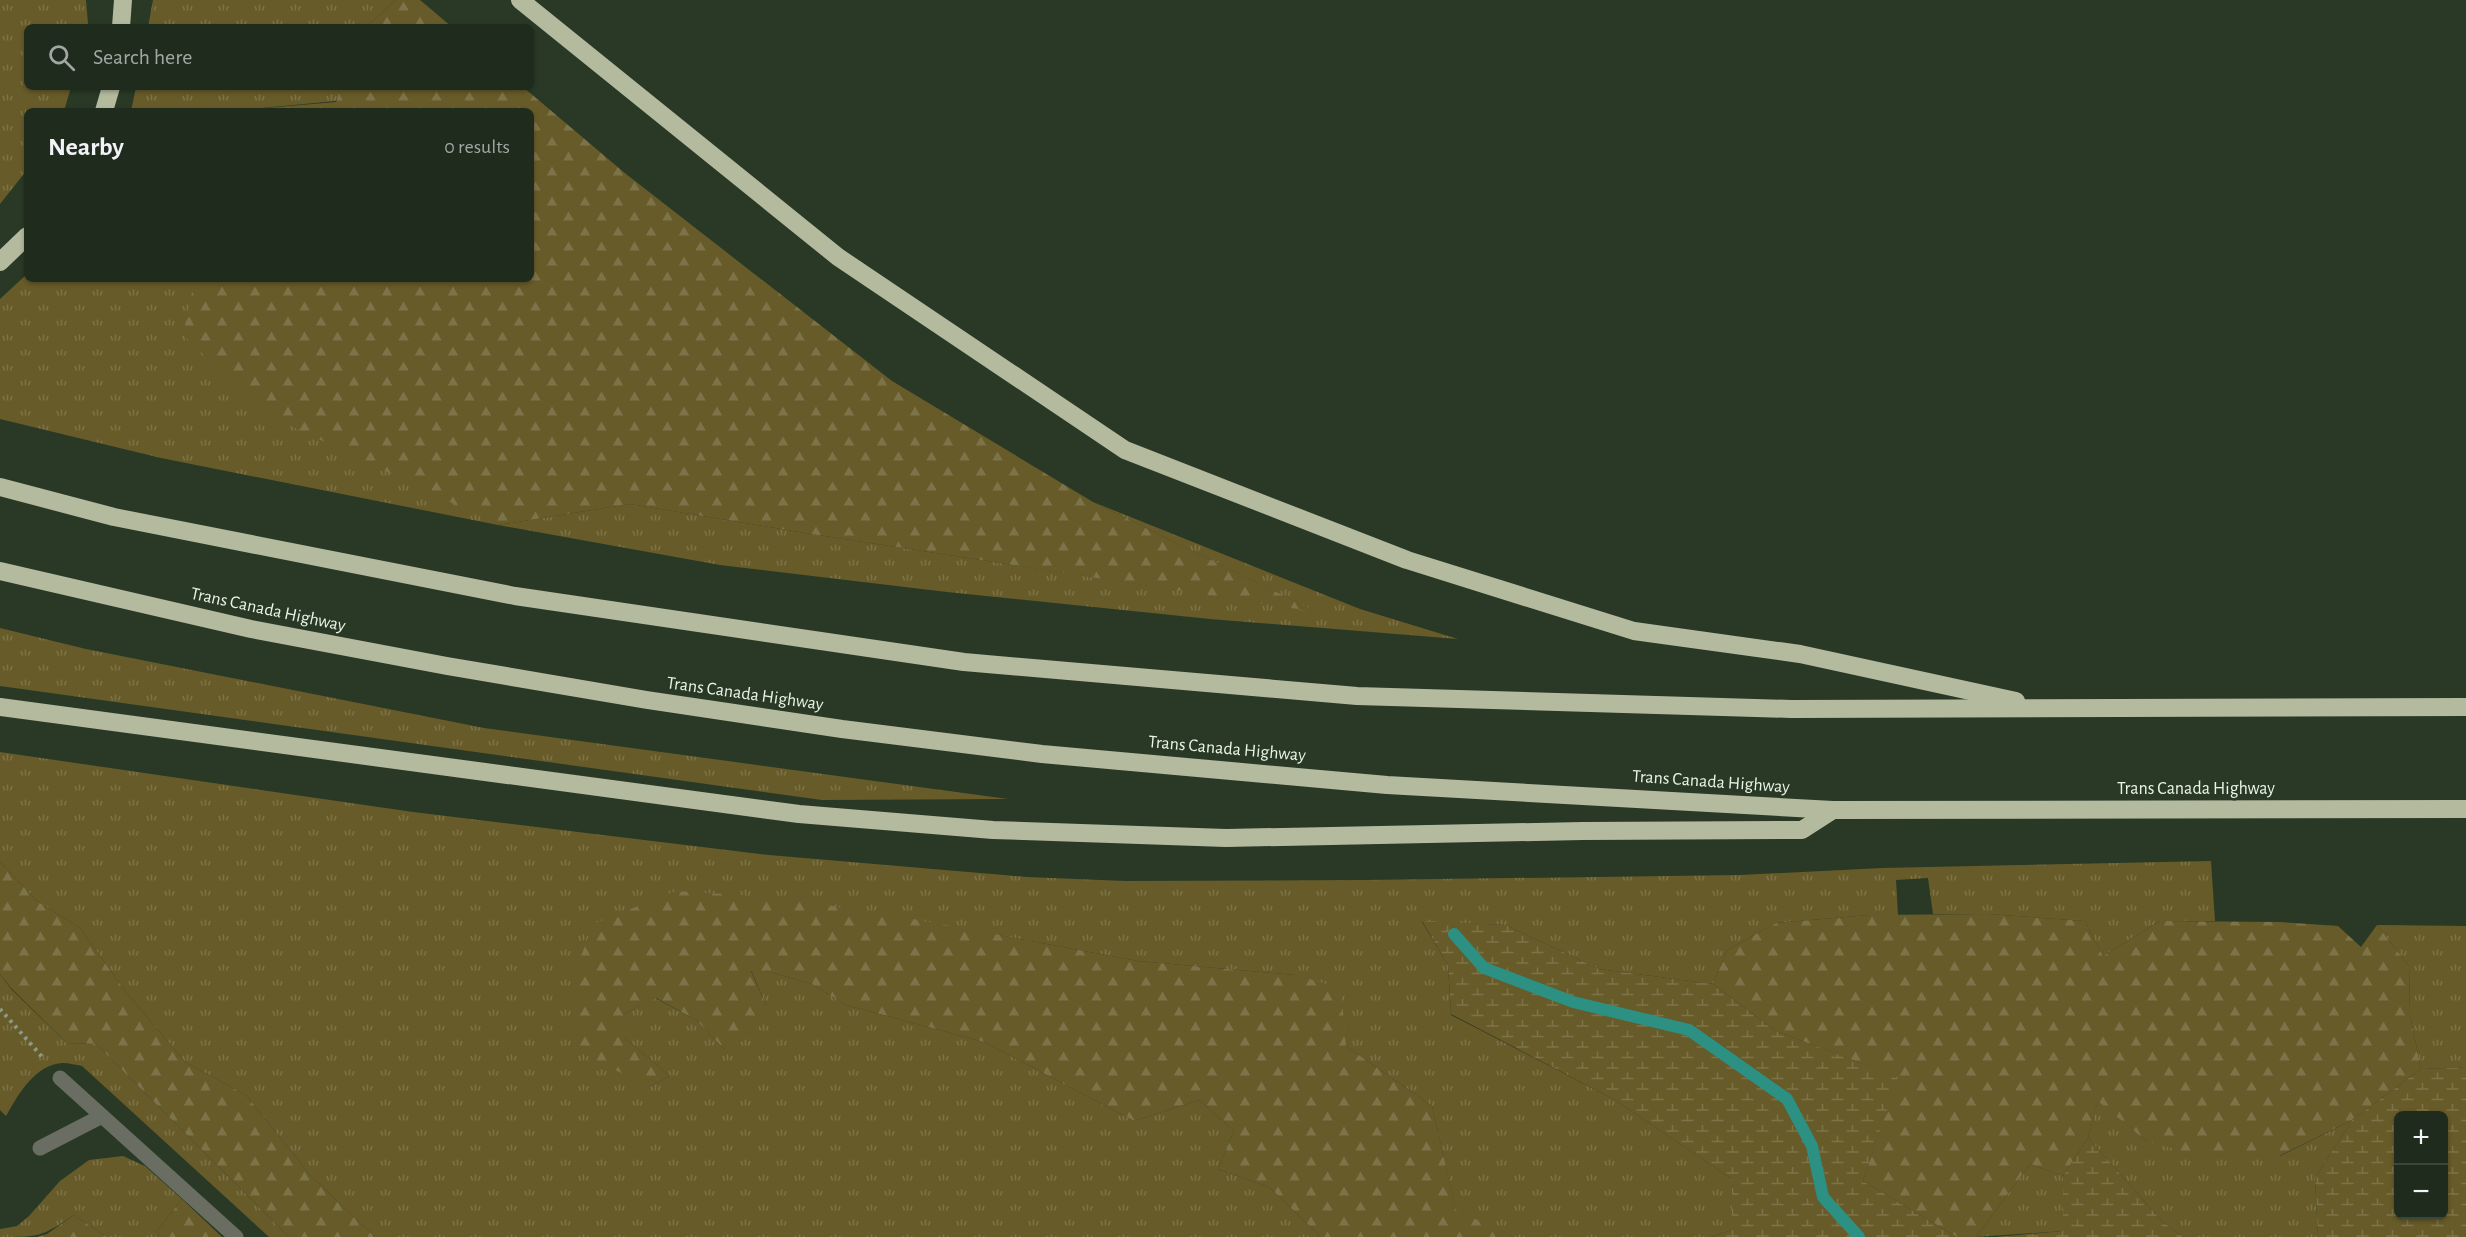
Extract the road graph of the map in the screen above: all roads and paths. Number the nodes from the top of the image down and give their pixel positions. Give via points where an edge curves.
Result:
1 (123, 0) edge
2 (520, 0) edge
3 (121, 24) edge
4 (110, 90) edge
5 (105, 108) edge
6 (24, 239) edge
7 (0, 262) edge
8 (0, 487) edge
9 (0, 571) edge
10 (0, 707) edge
11 (2466, 707) edge
12 (2047, 708) junction
13 (1833, 810) junction
14 (2466, 810) edge
15 (0, 1009) edge
16 (60, 1078) joint
17 (102, 1116) junction
18 (40, 1148) dead end
19 (236, 1237) edge

1 - 3 highway
2 - 12 highway via 838,257 1125,450 1407,560 1634,631 1800,654
4 - 5 highway
6 - 7 highway
8 - 12 highway via 114,517 515,596 964,662 1357,696 1791,709
9 - 13 highway, Trans Canada Highway via 250,629 636,698 842,729 1042,754 1387,785
10 - 13 highway via 799,814 993,830 1226,838 1802,830
11 - 12 highway
13 - 14 highway, Trans Canada Highway
15 - 16 path
16 - 17 lane
17 - 18 lane
17 - 19 lane

